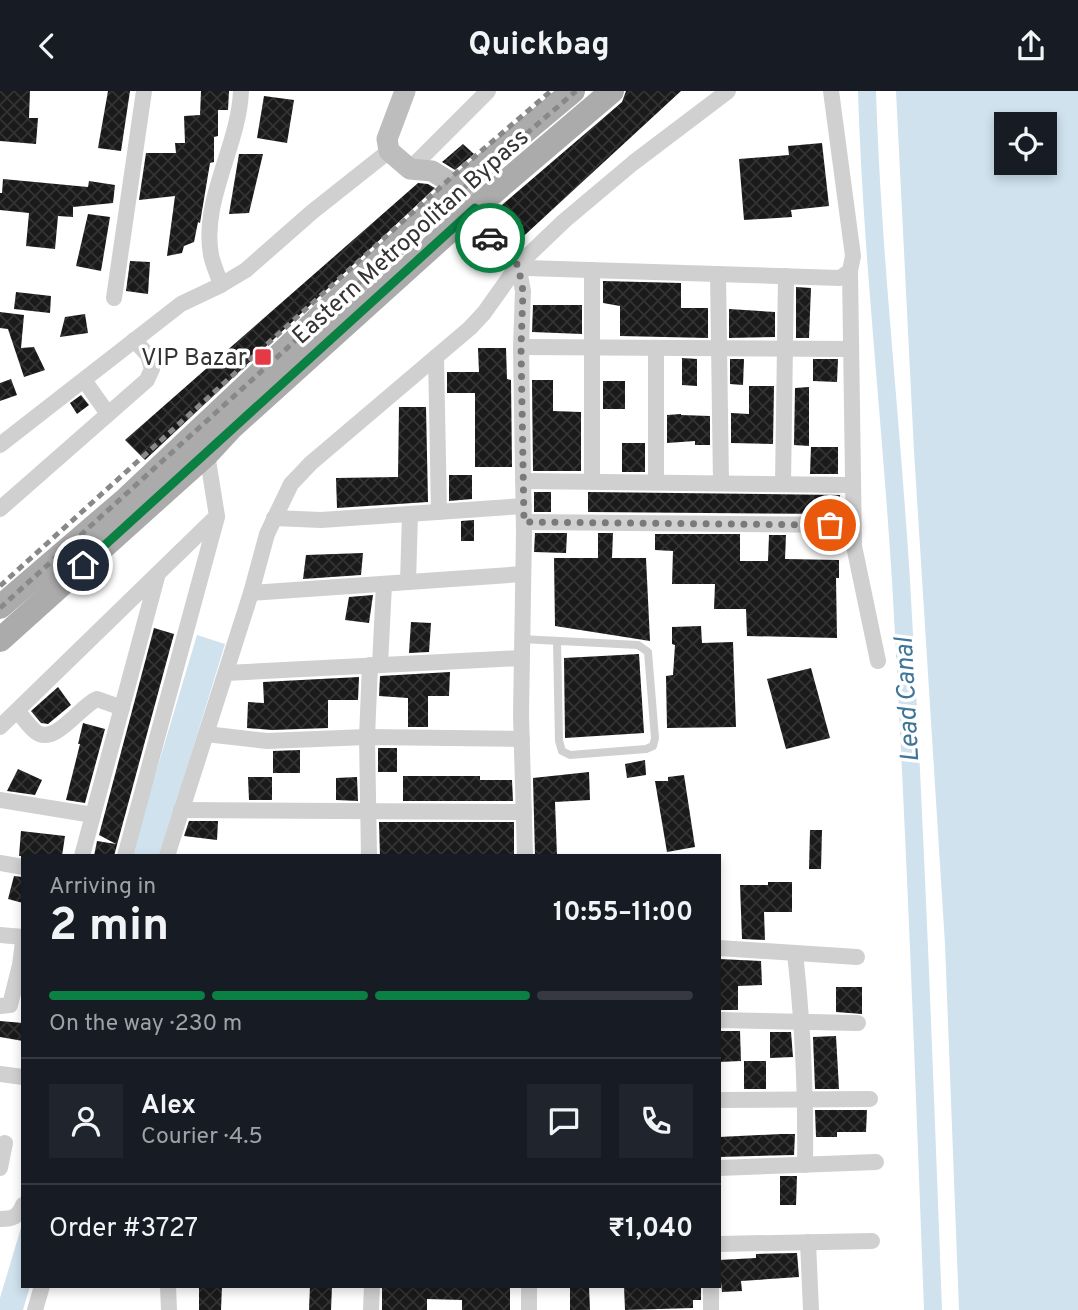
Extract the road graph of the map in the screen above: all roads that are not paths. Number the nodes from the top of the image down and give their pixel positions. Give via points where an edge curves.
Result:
1 (144, 91) edge
2 (241, 91) edge
3 (405, 91) edge
4 (488, 91) edge
5 (573, 91) edge
6 (612, 91) edge
7 (728, 91) edge
8 (831, 91) edge
9 (388, 151) junction
10 (410, 169) junction
11 (458, 187) junction
12 (475, 208) junction
13 (518, 265) junction
14 (592, 270) junction
15 (850, 271) junction
16 (718, 274) junction
17 (786, 276) junction
18 (221, 285) junction
19 (114, 299) dead end
20 (134, 340) junction
21 (521, 347) junction
22 (592, 347) junction
23 (656, 348) junction
24 (718, 349) junction
25 (785, 349) junction
26 (851, 349) junction
27 (436, 357) junction
28 (84, 380) junction
29 (108, 414) junction
30 (1, 437) edge
31 (207, 454) junction
32 (592, 480) junction
33 (523, 481) junction
34 (656, 481) junction
35 (721, 483) junction
36 (783, 484) junction
37 (853, 485) junction
38 (0, 509) edge
39 (439, 512) junction
40 (410, 514) junction
41 (524, 514) junction
42 (217, 516) junction
43 (274, 519) junction
44 (853, 526) junction
45 (157, 574) junction
46 (523, 574) junction
47 (408, 582) junction
48 (384, 584) junction
49 (251, 593) junction
50 (0, 607) edge
51 (522, 639) junction
52 (0, 640) edge
53 (557, 641) junction
54 (521, 657) junction
55 (878, 661) dead end
56 (375, 665) junction
57 (226, 673) junction
58 (122, 708) junction
59 (17, 711) junction
60 (0, 727) edge
61 (206, 734) junction
62 (367, 737) junction
63 (522, 739) junction
64 (0, 800) edge
65 (181, 810) junction
66 (368, 811) junction
67 (524, 812) junction
68 (93, 815) junction
69 (83, 854) edge
70 (126, 854) edge
71 (168, 854) edge
72 (369, 854) edge
73 (525, 854) edge
74 (0, 863) edge
75 (21, 867) edge
76 (0, 935) edge
77 (21, 937) edge
78 (721, 948) edge
79 (795, 953) junction
80 (21, 957) edge
81 (857, 957) dead end
82 (11, 1007) edge
83 (721, 1020) edge
84 (803, 1022) junction
85 (858, 1023) dead end
86 (0, 1074) edge
87 (21, 1077) edge
88 (806, 1099) junction
89 (870, 1099) dead end
90 (721, 1100) edge
91 (3, 1143) edge
92 (21, 1143) edge
93 (876, 1163) dead end
94 (805, 1165) junction
95 (0, 1168) edge
96 (721, 1168) edge
97 (21, 1210) edge
98 (0, 1219) edge
99 (872, 1241) dead end
100 (808, 1242) junction
101 (721, 1244) edge
102 (41, 1288) edge
103 (168, 1288) edge
104 (372, 1288) edge
105 (529, 1288) edge
106 (711, 1288) edge
107 (34, 1310) edge
108 (169, 1310) edge
109 (371, 1310) edge
110 (530, 1310) edge
111 (712, 1310) edge
112 (811, 1310) edge

1 - 19 street
2 - 18 street via 211,217 211,256
3 - 9 main road via 387,139
4 - 10 street
5 - 11 main road, Eastern Metropolitan Bypass
6 - 12 main road
7 - 13 street via 616,176
8 - 15 street via 853,256
9 - 10 main road
9 - 18 street via 246,270
10 - 11 main road via 432,171
11 - 12 main road
11 - 50 main road, Eastern Metropolitan Bypass via 125,499
12 - 13 street via 494,243
12 - 31 main road
13 - 14 street
13 - 21 street via 523,291
13 - 27 street via 484,313
14 - 16 street
14 - 22 street
15 - 17 street via 840,278
15 - 26 street
16 - 17 street
16 - 24 street
17 - 25 street
18 - 20 street via 181,304
20 - 28 street
20 - 29 street via 148,355 152,369 147,380
21 - 22 street
21 - 33 street
22 - 23 street
22 - 32 street
23 - 24 street
23 - 34 street
24 - 25 street
24 - 35 street
25 - 26 street
25 - 36 street
26 - 37 street
27 - 39 street
27 - 43 street via 311,463 291,484
28 - 29 street
28 - 30 street
29 - 38 street
31 - 42 street
31 - 52 main road
32 - 33 street
32 - 34 street
33 - 41 street
34 - 35 street
35 - 36 street
36 - 37 street
37 - 44 street
39 - 40 street
39 - 41 street
40 - 43 street
40 - 47 street
41 - 44 street
41 - 46 street
42 - 45 street
42 - 70 street
43 - 49 street
44 - 55 street
45 - 58 street
45 - 59 street
46 - 47 street
46 - 51 street
47 - 48 street
48 - 49 street
48 - 56 street
49 - 57 street
51 - 53 lane
51 - 54 street
53 - 53 lane via 645,648 653,746 570,755 562,751
54 - 56 street
54 - 63 street
56 - 57 street
56 - 62 street
57 - 61 street
58 - 59 street via 97,699 88,702 55,734 46,736 37,733
58 - 68 street
59 - 60 street
61 - 62 street via 267,741
61 - 65 street
62 - 63 street
62 - 66 street
63 - 67 street
64 - 68 street
65 - 66 street
65 - 71 street
66 - 67 street
66 - 72 street
67 - 73 street
68 - 69 street
74 - 75 street
76 - 77 street
78 - 79 street
79 - 81 street
79 - 84 street
80 - 82 street
83 - 84 street
84 - 85 street
84 - 88 street
86 - 87 street
88 - 89 street
88 - 90 street
88 - 94 street
91 - 92 street
91 - 95 street
93 - 94 street
94 - 96 street
97 - 98 street via 13,1218
99 - 100 street
100 - 101 street
100 - 112 street
102 - 107 street
103 - 108 street
104 - 109 street
105 - 110 street
106 - 111 street

